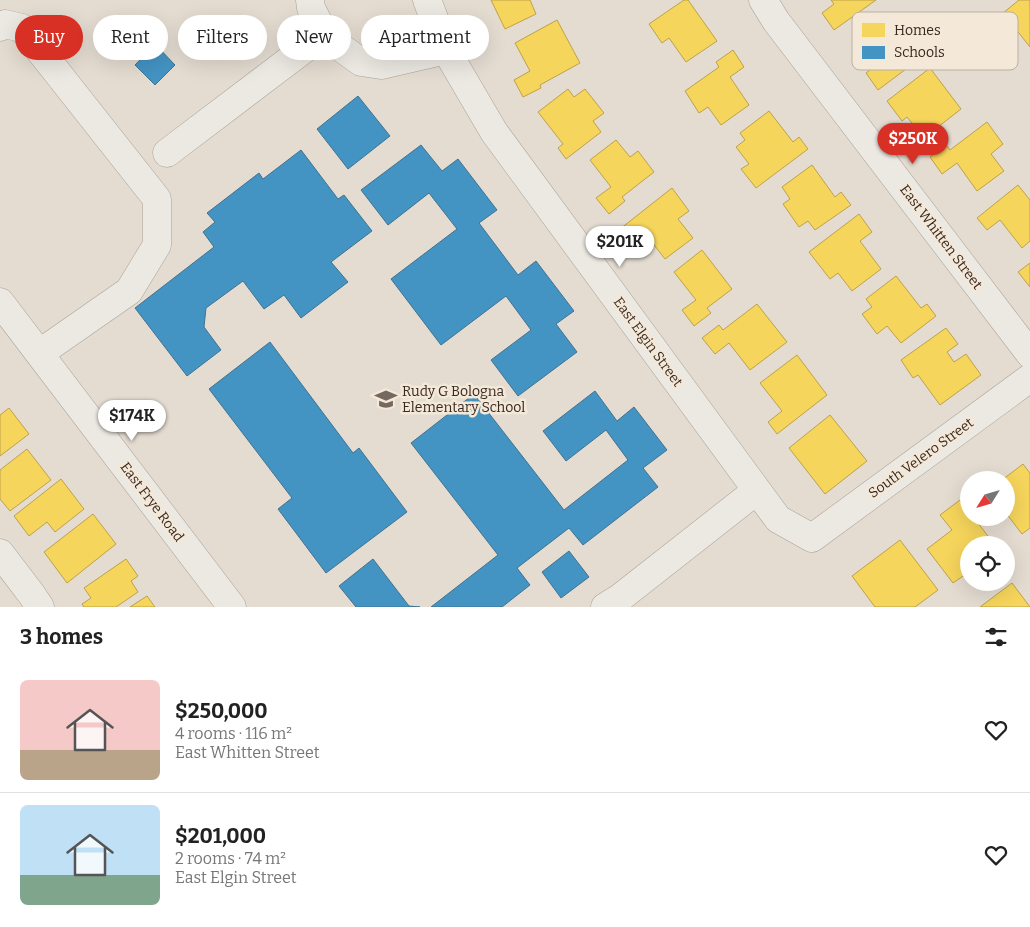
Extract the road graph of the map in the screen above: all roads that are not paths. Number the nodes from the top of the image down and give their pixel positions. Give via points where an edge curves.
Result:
1 (310, 0) edge
2 (427, 0) edge
3 (763, 0) edge
4 (314, 15) edge
5 (433, 15) edge
6 (0, 27) edge
7 (351, 55) edge
8 (290, 60) edge
9 (403, 60) edge
10 (452, 60) edge
11 (167, 153) dead end
12 (0, 302) edge
13 (40, 354) junction
14 (1030, 354) edge
15 (1030, 378) edge
16 (756, 491) junction
17 (812, 538) joint
18 (0, 553) edge
19 (40, 607) edge
20 (232, 607) edge
21 (605, 607) edge

1 - 4 street
2 - 5 street, East Elgin Street
3 - 14 street, East Whitten Street
6 - 13 street via 5,24 22,28 157,199 156,245 129,291
7 - 9 street via 361,62 381,65
8 - 11 street
10 - 16 street, East Elgin Street via 494,132
12 - 13 street, East Frye Road
13 - 20 street, East Frye Road
15 - 17 street, South Velero Street
16 - 17 street, East Elgin Street via 778,519
16 - 21 street
18 - 19 street

